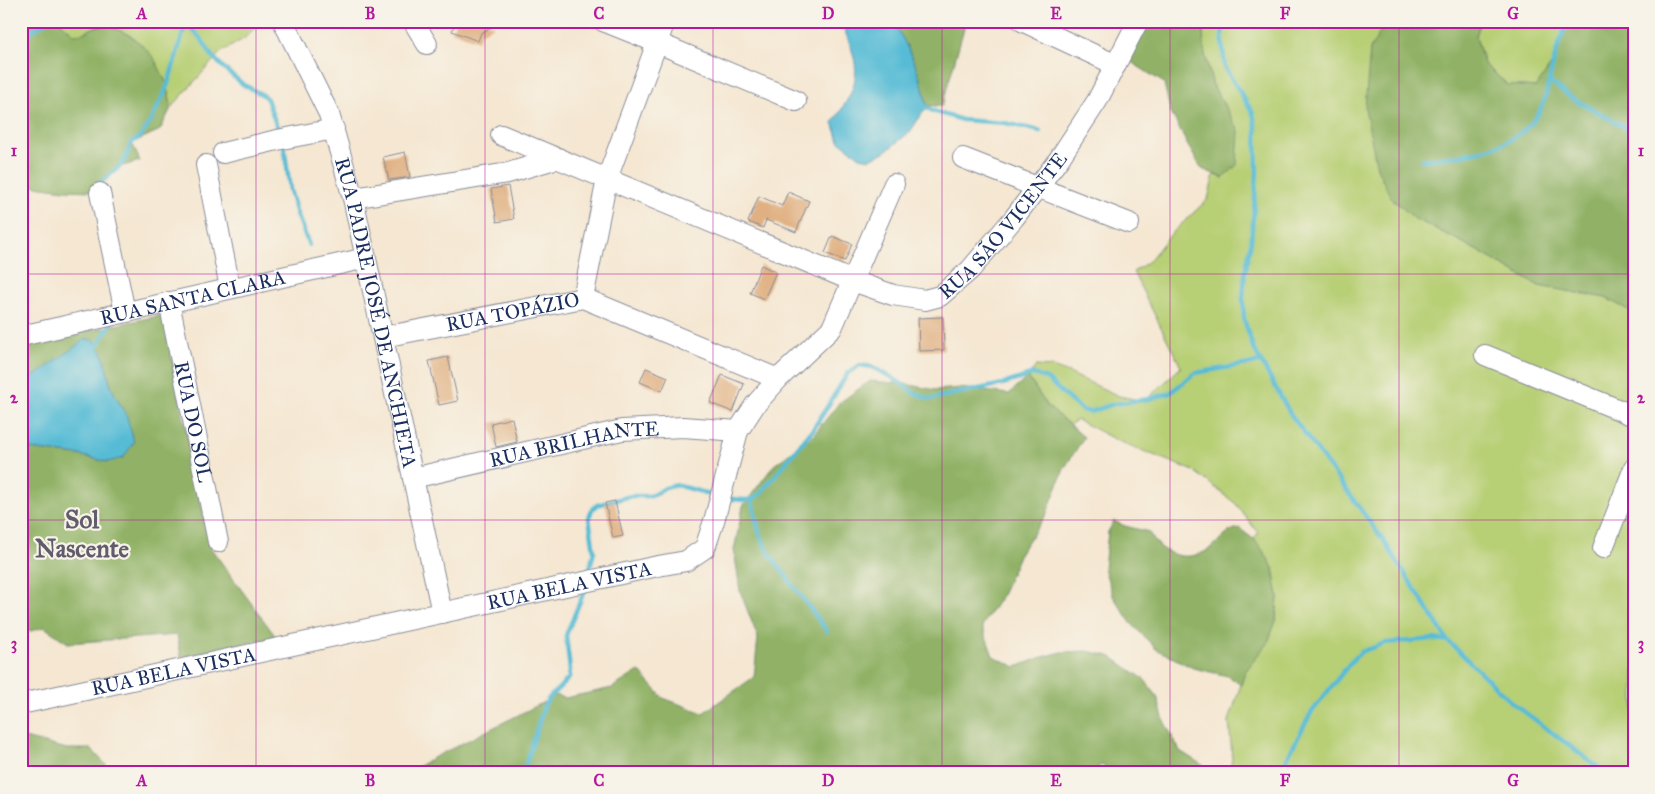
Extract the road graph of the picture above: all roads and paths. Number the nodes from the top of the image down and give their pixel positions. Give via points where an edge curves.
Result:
1 (283, 21) edge
2 (413, 21) edge
3 (603, 21) edge
4 (665, 21) edge
5 (1022, 21) edge
6 (1138, 21) edge
7 (658, 42) junction
8 (427, 44) dead end
9 (1116, 65) junction
10 (796, 101) dead end
11 (334, 129) junction
12 (501, 135) dead end
13 (223, 153) dead end
14 (558, 158) junction
15 (963, 158) dead end
16 (206, 165) dead end
17 (607, 179) junction
18 (894, 184) dead end
19 (1038, 188) junction
20 (100, 193) dead end
21 (353, 198) junction
22 (1129, 223) dead end
23 (366, 258) junction
24 (853, 281) junction
25 (230, 288) junction
26 (583, 298) junction
27 (169, 302) junction
28 (125, 312) junction
29 (21, 336) edge
30 (383, 337) junction
31 (1485, 355) dead end
32 (778, 379) junction
33 (1634, 416) edge
34 (738, 431) junction
35 (1634, 468) edge
36 (413, 478) junction
37 (218, 542) dead end
38 (1603, 548) dead end
39 (442, 613) junction
40 (21, 704) edge

1 - 11 street, RUA PADRE JOSÉ DE ANCHIETA
2 - 8 street
3 - 7 street
4 - 7 street
5 - 9 street
6 - 9 street
7 - 10 street
7 - 17 street
9 - 19 street, RUA SÃO VICENTE via 1098,101
11 - 13 street
11 - 21 street, RUA PADRE JOSÉ DE ANCHIETA
12 - 14 street, RUA SÃO VICENTE
14 - 17 street, RUA SÃO VICENTE
14 - 21 street via 508,173
15 - 19 street
16 - 25 street
17 - 24 street, RUA SÃO VICENTE
17 - 26 street
18 - 24 street, RUA BELA VISTA
19 - 22 street
19 - 24 street, RUA SÃO VICENTE via 970,270 940,296 925,300 893,295
20 - 28 street
21 - 23 street, RUA PADRE JOSÉ DE ANCHIETA
23 - 25 street, RUA SANTA CLARA
23 - 30 street, RUA PADRE JOSÉ DE ANCHIETA
24 - 32 street, RUA BELA VISTA via 832,328
25 - 27 street, RUA SANTA CLARA
26 - 30 street, RUA TOPÁZIO
26 - 32 street, RUA TOPÁZIO
27 - 28 street, RUA SANTA CLARA
27 - 37 street, RUA DO SOL
28 - 29 street, RUA SANTA CLARA
30 - 36 street, RUA PADRE JOSÉ DE ANCHIETA
31 - 33 street
32 - 34 street, RUA BELA VISTA
34 - 36 street, RUA BRILHANTE via 683,427 622,430
34 - 39 street, RUA BELA VISTA via 705,548 686,561
35 - 38 street
36 - 39 street, RUA PADRE JOSÉ DE ANCHIETA
39 - 40 street, RUA BELA VISTA

